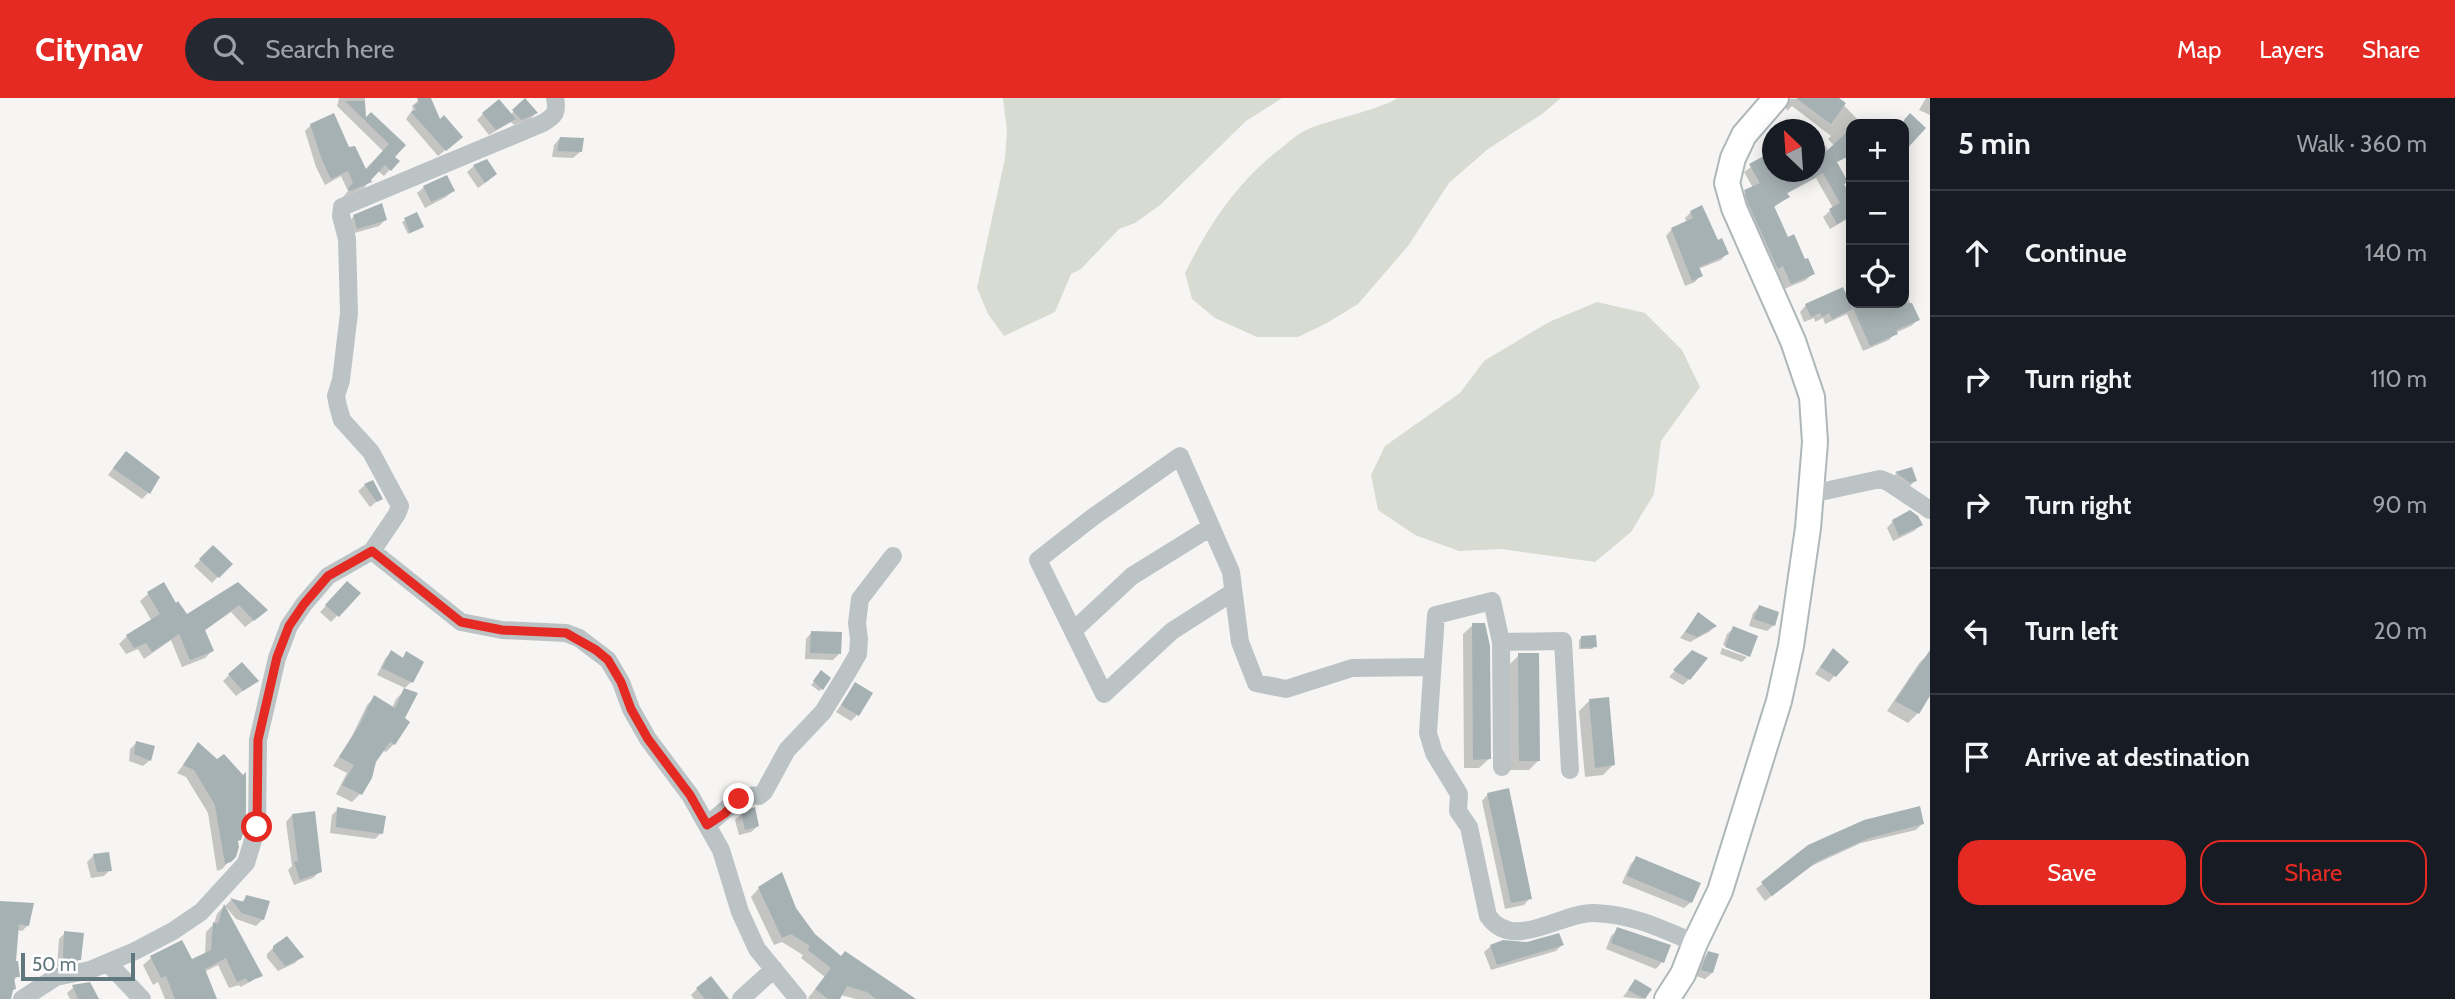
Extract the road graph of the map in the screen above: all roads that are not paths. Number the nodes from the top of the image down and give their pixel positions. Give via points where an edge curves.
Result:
1 (555, 98) edge
2 (1776, 98) edge
3 (1811, 494) junction
4 (1930, 510) edge
5 (1211, 527) junction
6 (372, 551) junction
7 (893, 556) dead end
8 (1233, 592) junction
9 (1073, 631) junction
10 (1501, 642) junction
11 (1432, 667) junction
12 (1502, 767) dead end
13 (1570, 770) dead end
14 (707, 825) junction
15 (1695, 943) junction
16 (108, 963) junction
17 (774, 969) junction
18 (22, 999) edge
19 (142, 999) edge
20 (741, 999) edge
21 (798, 999) edge
22 (1667, 999) edge

1 - 6 street via 555,115 543,123 342,207 349,313 336,396 342,420 371,453 400,506
2 - 3 street via 1744,135 1727,183 1812,397
3 - 4 street via 1884,480
3 - 15 street via 1779,701 1720,891
5 - 8 street via 1231,572
5 - 9 street via 1132,576
5 - 9 street via 1180,456 1093,517 1038,560
6 - 14 street via 461,622 502,630 566,633 596,650 608,660 648,739
6 - 16 street via 328,576 289,626 258,740 257,827 246,863 201,912 152,943
7 - 14 street via 860,598 858,654 838,689 788,750 764,792 739,799
8 - 9 street via 1171,631 1104,694
8 - 11 street via 1240,642 1256,683 1286,689 1352,668
10 - 11 street via 1492,601 1436,615
10 - 12 street
10 - 13 street via 1563,641
11 - 15 street via 1428,733 1434,753 1459,794 1458,811 1469,827 1485,907 1494,925 1514,932 1600,913 1631,917
14 - 17 street via 721,850 757,949
15 - 22 street
16 - 18 street via 56,977
16 - 19 street
17 - 20 street
17 - 21 street

